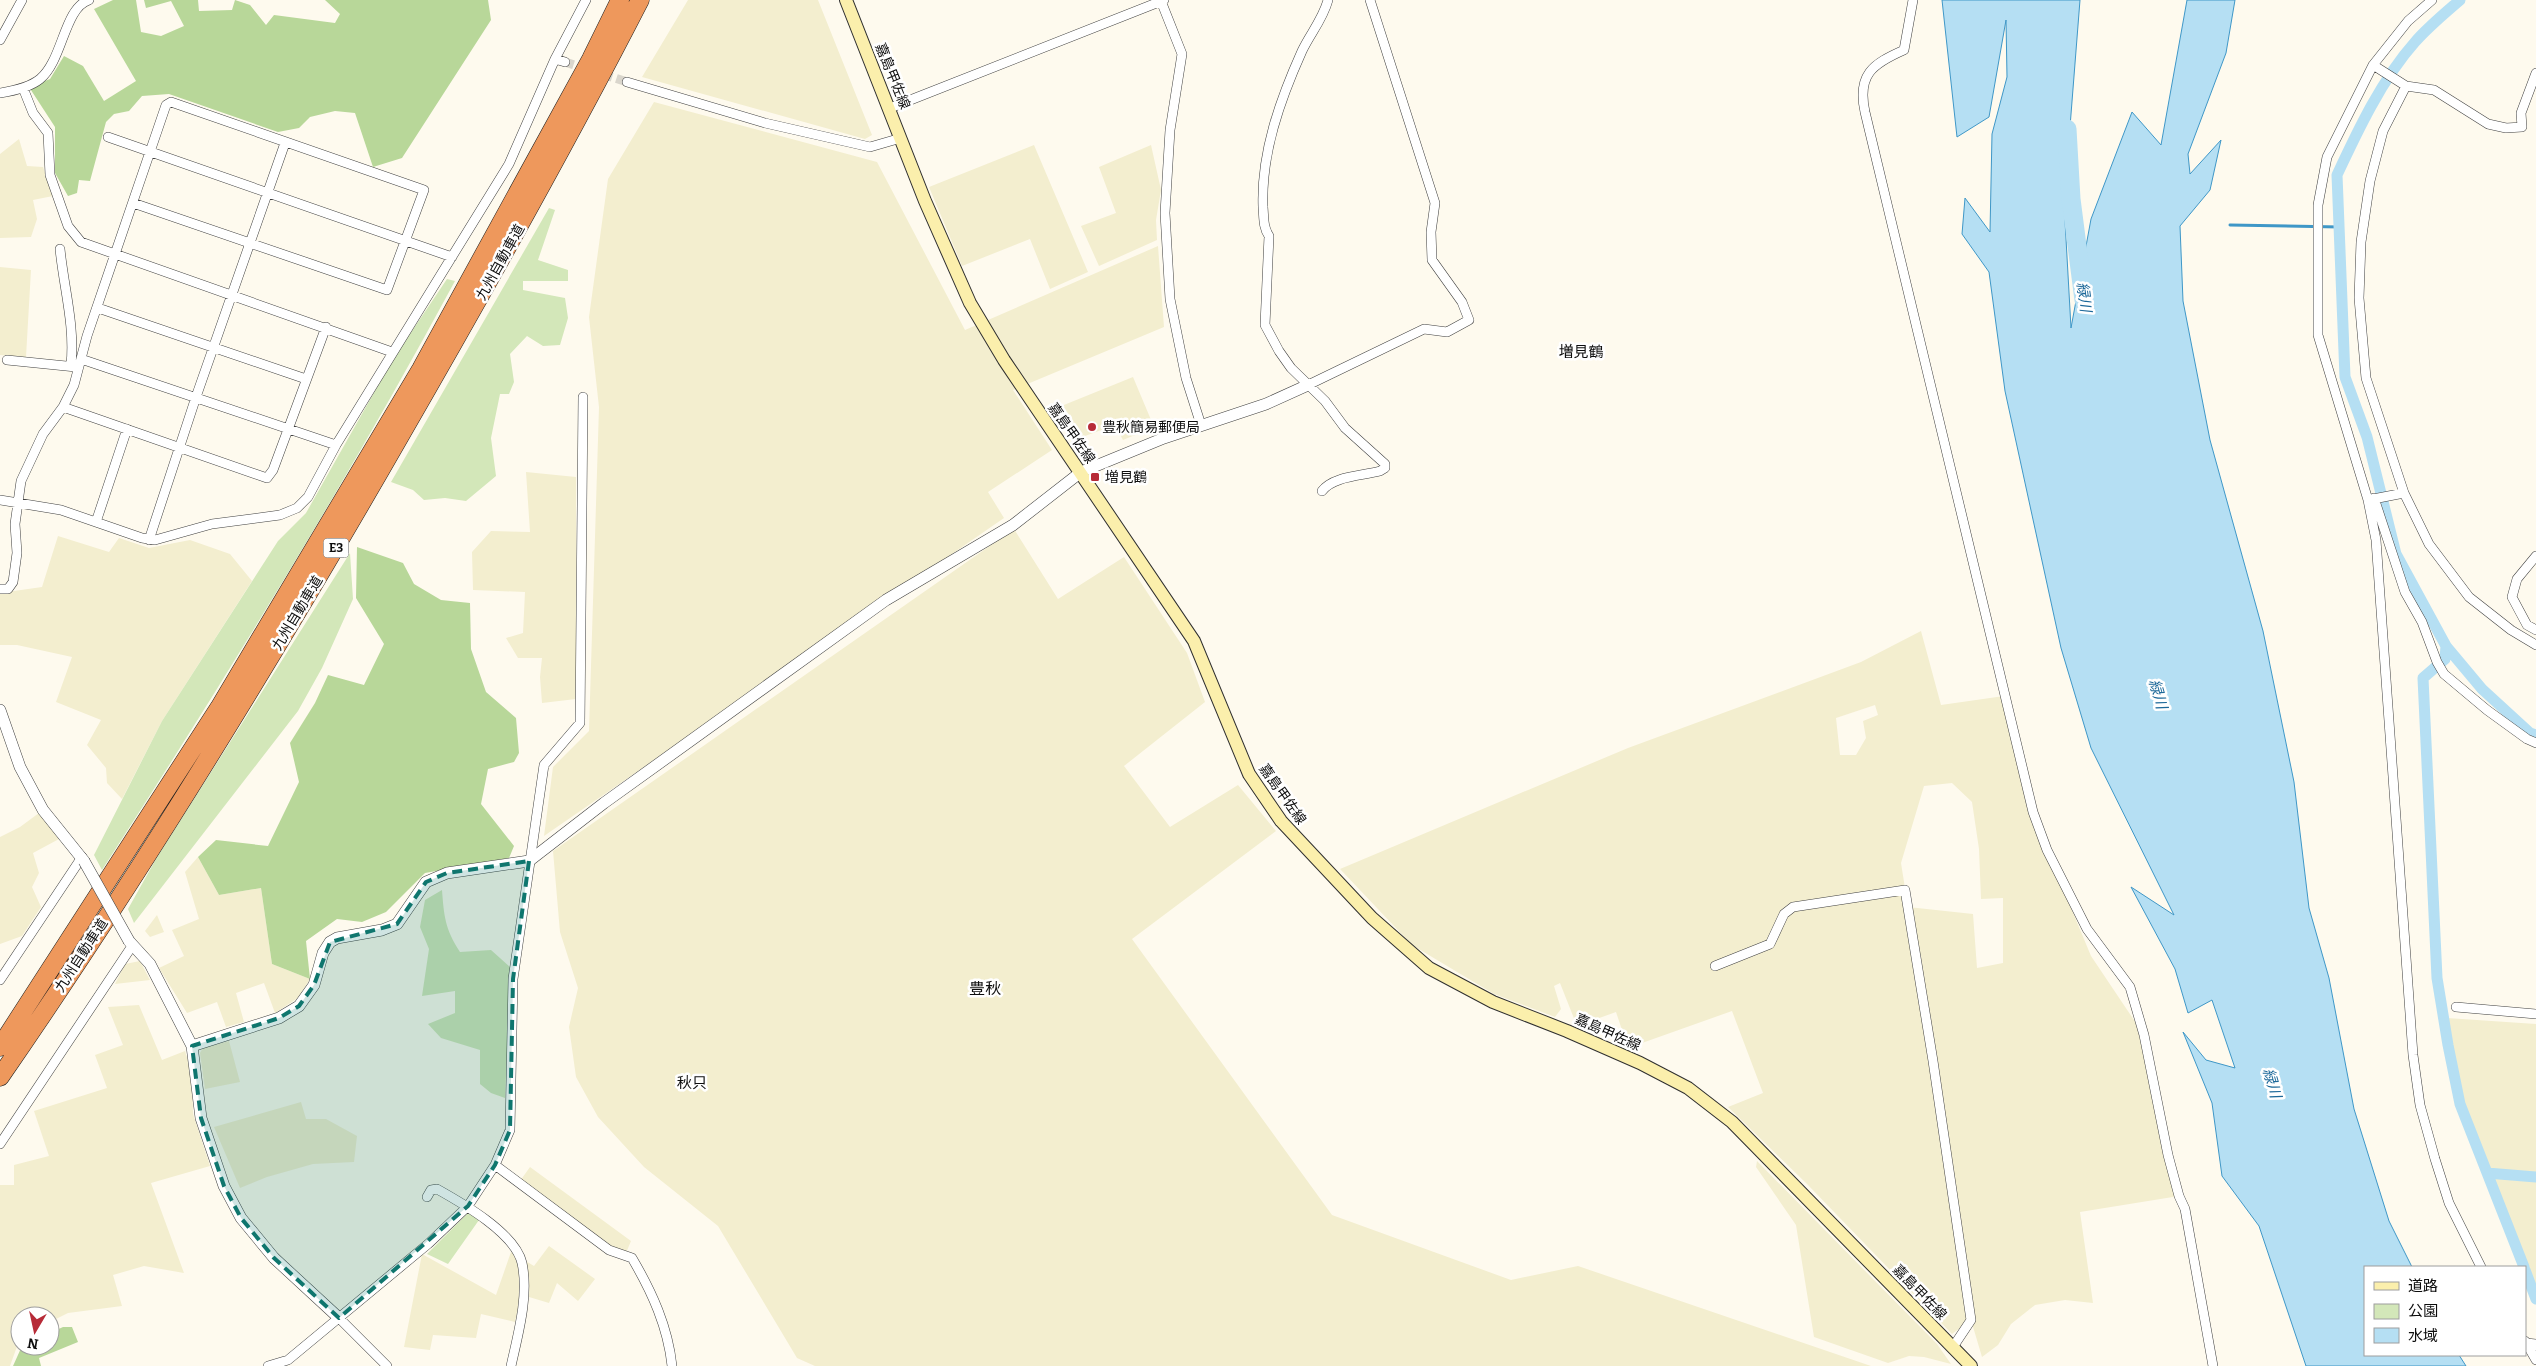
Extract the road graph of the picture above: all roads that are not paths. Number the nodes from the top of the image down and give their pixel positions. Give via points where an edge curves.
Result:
1 (22, 0) edge
2 (89, 0) edge
3 (586, 0) edge
4 (620, 0) edge
5 (640, 0) edge
6 (846, 0) edge
7 (1328, 0) edge
8 (1370, 0) edge
9 (1913, 0) edge
10 (2432, 0) edge
11 (1163, 1) edge
12 (0, 40) edge
13 (555, 59) junction
14 (565, 62) tunnel mouth
15 (2372, 65) junction
16 (2536, 73) edge
17 (627, 82) tunnel mouth
18 (2406, 86) junction
19 (23, 88) junction
20 (0, 93) edge
21 (890, 108) junction
22 (108, 137) dead end
23 (901, 138) junction
24 (285, 143) junction
25 (149, 152) junction
26 (268, 192) junction
27 (133, 203) junction
28 (406, 241) junction
29 (250, 243) junction
30 (60, 249) dead end
31 (115, 255) junction
32 (452, 257) junction
33 (232, 295) junction
34 (98, 308) junction
35 (326, 327) junction
36 (214, 346) junction
37 (392, 352) junction
38 (7, 360) dead end
39 (77, 364) junction
40 (306, 380) junction
41 (1308, 385) junction
42 (196, 397) junction
43 (583, 397) dead end
44 (63, 407) junction
45 (1200, 425) junction
46 (127, 429) junction
47 (287, 429) junction
48 (336, 445) junction
49 (179, 447) junction
50 (1081, 472) junction
51 (1322, 491) dead end
52 (2404, 493) junction
53 (2371, 499) junction
54 (0, 500) edge
55 (18, 502) junction
56 (96, 522) junction
57 (149, 540) junction
58 (2536, 556) edge
59 (0, 589) edge
60 (2536, 630) edge
61 (2536, 645) edge
62 (0, 710) edge
63 (2536, 743) edge
64 (83, 859) junction
65 (529, 861) junction
66 (131, 943) junction
67 (1715, 966) dead end
68 (0, 980) edge
69 (2456, 1006) dead end
70 (2536, 1014) edge
71 (192, 1046) junction
72 (0, 1047) edge
73 (0, 1078) edge
74 (0, 1144) edge
75 (495, 1166) junction
76 (427, 1197) dead end
77 (468, 1206) junction
78 (2481, 1266) edge
79 (339, 1318) junction
80 (2529, 1343) edge
81 (1953, 1347) junction
82 (2536, 1360) edge
83 (289, 1363) edge
84 (268, 1366) edge
85 (387, 1366) edge
86 (511, 1366) edge
87 (672, 1366) edge
88 (1970, 1366) edge
89 (2213, 1366) edge

1 - 12 street
2 - 19 street via 72,15 59,53 48,72
3 - 13 street
4 - 72 highway, 九州自動車道 / E3 via 591,59 416,377 219,708
5 - 73 highway, 九州自動車道 / E3 via 554,164 312,589 178,806
6 - 21 main road, 嘉島甲佐線
7 - 41 street via 1302,51 1274,123 1263,175 1264,228 1269,236 1266,325 1279,351
8 - 41 street via 1435,203 1432,260 1462,302 1469,320 1447,332 1424,329
9 - 89 street via 1904,50 1886,58 1864,77 1861,96 2032,812 2047,850 2088,928 2130,987 2144,1035 2168,1155 2179,1196 2186,1209
10 - 15 street via 2408,21
11 - 21 street
11 - 45 street via 1182,54 1170,130 1165,213 1170,299 1186,378
13 - 14 street
13 - 32 street via 508,164
15 - 18 street
15 - 53 street via 2327,157 2318,205 2317,248 2318,335
16 - 18 street via 2521,113 2522,127 2488,124 2434,90
17 - 23 street via 765,123 870,147
18 - 52 street via 2383,131 2370,180 2361,242 2359,298 2366,378
19 - 20 street
19 - 31 street via 33,113 48,133 50,176 68,226 81,242
21 - 23 main road, 嘉島甲佐線
22 - 25 street
23 - 50 main road, 嘉島甲佐線 via 970,303 1004,360
24 - 25 street via 171,102 166,105
24 - 26 street
24 - 28 street via 424,190
25 - 26 street
25 - 27 street
26 - 28 street
26 - 29 street
27 - 29 street
27 - 31 street
28 - 29 street via 387,290
28 - 32 street
29 - 33 street
30 - 39 street
31 - 33 street
31 - 34 street
32 - 37 street
33 - 35 street
33 - 36 street
34 - 36 street
34 - 39 street
35 - 37 street
35 - 40 street
36 - 40 street
36 - 42 street
37 - 48 street
38 - 39 street
39 - 42 street
39 - 44 street via 74,385
40 - 47 street
41 - 45 street via 1266,404
41 - 51 street via 1345,428 1385,464 1380,471 1335,481
42 - 47 street
42 - 49 street
43 - 65 street via 580,723 544,765
44 - 46 street
44 - 55 street via 28,462 20,482
45 - 50 street
46 - 49 street
46 - 56 street
47 - 48 street
47 - 49 street via 267,478
48 - 57 street via 308,497 297,508 280,515 212,524
49 - 57 street
50 - 65 street via 1013,525 886,600 604,803
50 - 81 main road, 嘉島甲佐線 via 1194,641 1249,774 1281,821 1372,918 1429,968 1463,987 1640,1063 1688,1088 1764,1152
52 - 53 street
52 - 61 street via 2430,544 2468,597
53 - 63 street via 2405,592 2444,674 2487,710
53 - 78 street via 2413,1055 2420,1105 2450,1204
54 - 55 street
55 - 56 street via 61,510
55 - 59 street via 13,582 8,589
56 - 57 street
58 - 60 street via 2517,579 2512,597 2527,625
62 - 64 street via 20,767 43,810
64 - 66 street, bridge
64 - 68 street
65 - 71 street via 447,872 426,882 397,924 330,942 323,953 314,985 299,1006 279,1018
65 - 75 street via 514,979 510,1130
66 - 71 street via 150,964
66 - 74 street
67 - 81 street via 1770,944 1784,914 1792,907 1905,890 1971,1320
69 - 70 street
71 - 79 street via 202,1118 224,1186 241,1218 274,1258
75 - 77 street
75 - 87 street via 609,1250 632,1258 651,1290 670,1343
76 - 77 street via 431,1190 437,1189
77 - 79 street
77 - 86 street via 513,1244 522,1262 522,1310
79 - 83 street
79 - 85 street
80 - 82 street
81 - 88 main road, 嘉島甲佐線
83 - 84 street

